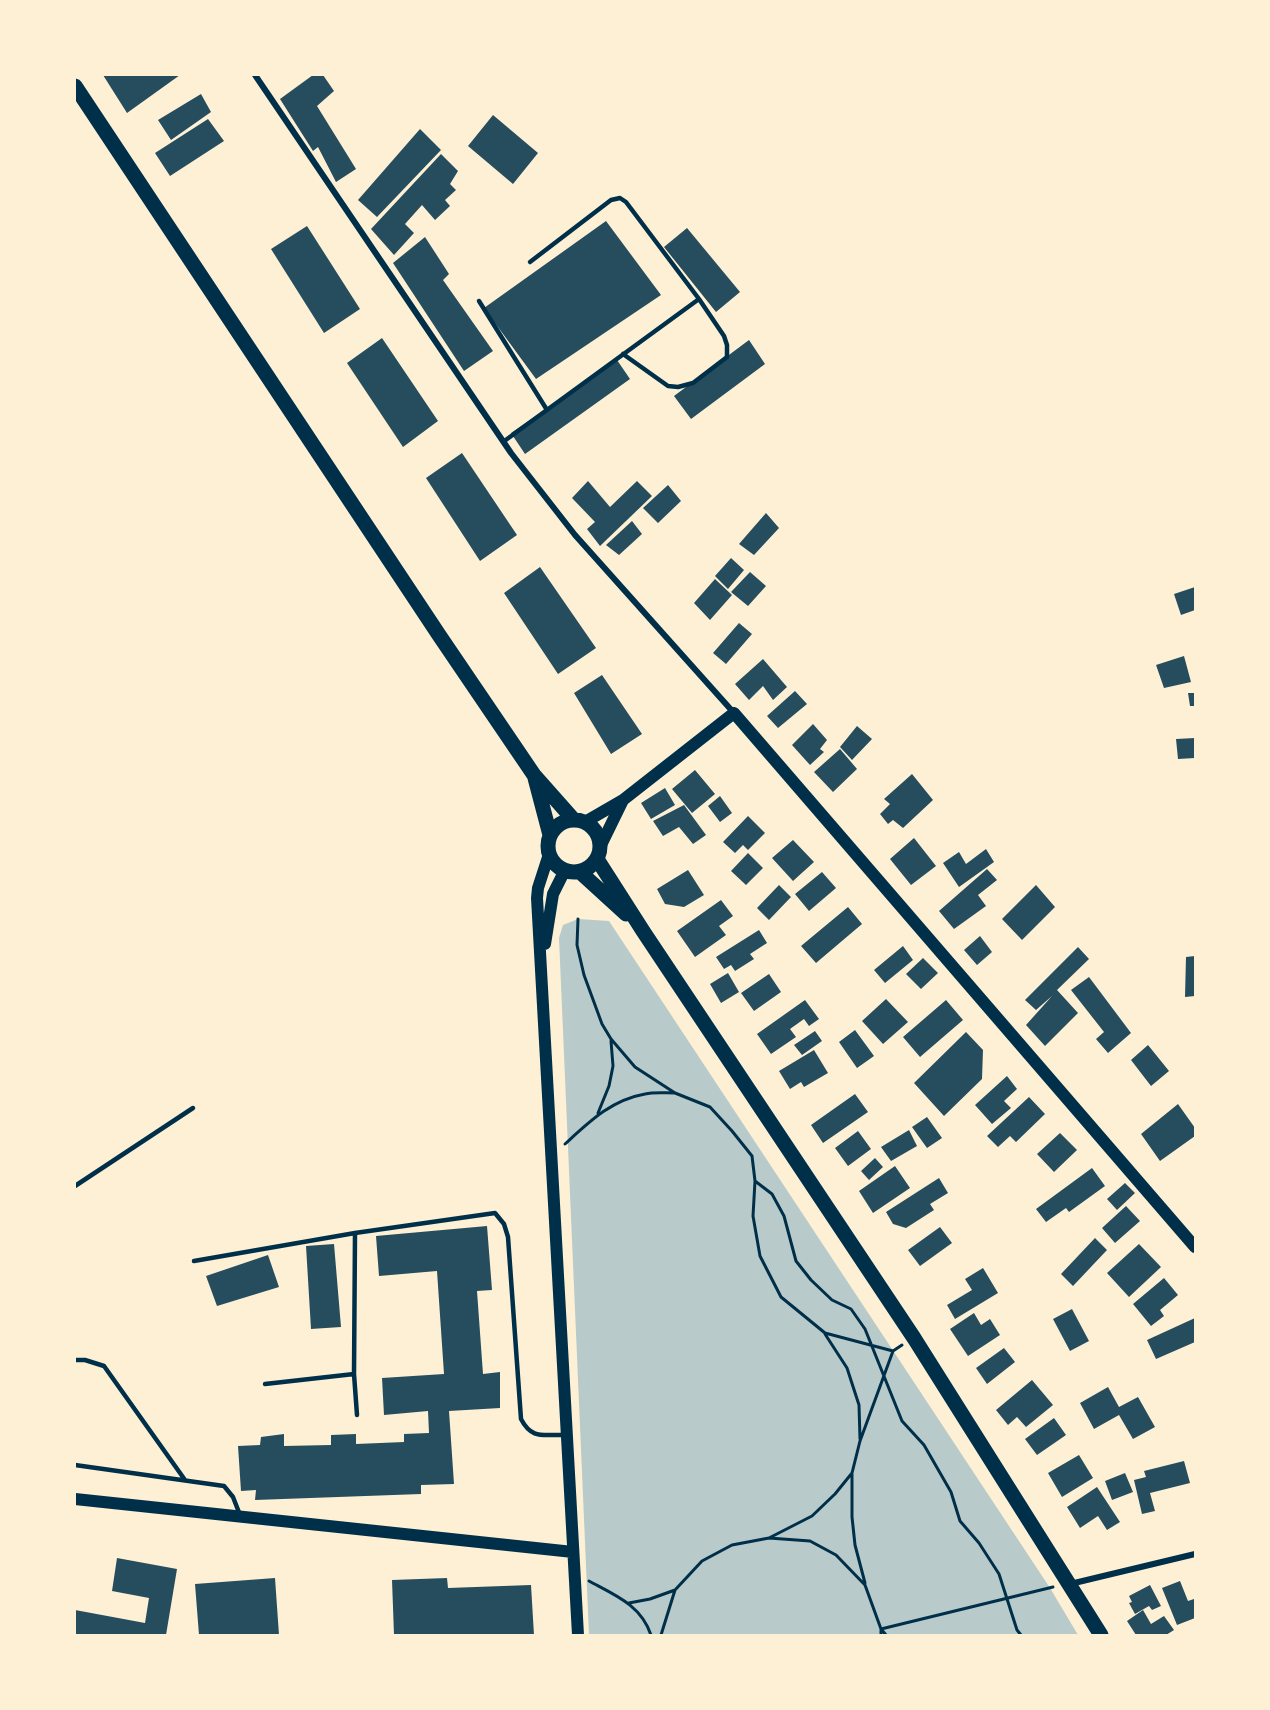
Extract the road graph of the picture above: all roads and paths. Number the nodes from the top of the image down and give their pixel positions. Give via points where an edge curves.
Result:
1 (255, 75) edge
2 (75, 86) edge
3 (530, 262) dead end
4 (699, 299) junction
5 (479, 301) dead end
6 (623, 354) junction
7 (547, 410) junction
8 (503, 442) junction
9 (734, 713) junction
10 (534, 775) junction
11 (623, 800) junction
12 (579, 820) junction
13 (550, 835) junction
14 (599, 852) junction
15 (549, 854) junction
16 (572, 871) junction
17 (578, 919) dead end
18 (641, 929) junction
19 (542, 969) junction
20 (610, 1039) junction
21 (675, 1093) junction
22 (193, 1108) dead end
23 (598, 1114) junction
24 (550, 1156) junction
25 (754, 1181) junction
26 (75, 1186) edge
27 (355, 1233) junction
28 (1195, 1246) edge
29 (194, 1261) dead end
30 (825, 1333) junction
31 (914, 1338) junction
32 (872, 1346) junction
33 (893, 1352) junction
34 (75, 1360) edge
35 (354, 1374) junction
36 (884, 1376) junction
37 (266, 1384) dead end
38 (357, 1415) dead end
39 (567, 1435) junction
40 (860, 1441) junction
41 (75, 1465) edge
42 (852, 1473) junction
43 (185, 1480) junction
44 (75, 1499) edge
45 (241, 1518) junction
46 (769, 1538) junction
47 (573, 1552) junction
48 (1195, 1554) edge
49 (574, 1574) junction
50 (1070, 1584) junction
51 (865, 1586) junction
52 (675, 1590) junction
53 (1007, 1598) junction
54 (629, 1603) junction
55 (881, 1629) junction
56 (578, 1635) edge
57 (651, 1635) edge
58 (661, 1635) edge
59 (881, 1635) edge
60 (886, 1635) edge
61 (1021, 1635) edge
62 (1101, 1635) edge

1 - 8 street
2 - 10 main road
3 - 4 lane via 611,200 620,198
4 - 6 lane
4 - 6 lane via 724,336 727,357 693,383 668,386
5 - 7 lane
6 - 7 lane
7 - 8 lane
8 - 9 street via 575,535
9 - 11 main road
9 - 28 main road
10 - 12 main road
10 - 13 main road
11 - 12 main road
11 - 14 main road
12 - 13 main road via 563,821
12 - 14 main road via 596,831
13 - 15 main road
14 - 16 main road via 592,864
14 - 18 main road
15 - 16 main road via 558,867
15 - 19 main road via 537,898
16 - 18 main road
16 - 19 main road via 556,887
17 - 20 path via 577,945 584,975
18 - 31 main road
19 - 24 main road
20 - 21 path via 635,1067
20 - 23 path via 613,1066
21 - 23 path via 646,1093 621,1100
21 - 25 path via 710,1107 732,1131 752,1156
22 - 26 lane
23 - 24 path
24 - 39 main road
25 - 30 path via 753,1216 760,1256 781,1297
25 - 32 path via 772,1194 784,1216 796,1261 832,1300 851,1309
27 - 29 lane
27 - 35 lane
27 - 39 lane via 495,1214 504,1224 508,1238 521,1419 532,1434
30 - 32 path
30 - 40 path via 847,1368 859,1405
31 - 33 path
31 - 50 main road
32 - 33 path
32 - 36 path
33 - 36 path
34 - 43 lane via 104,1366
35 - 37 lane
35 - 38 lane
36 - 40 path
36 - 53 path via 902,1421 924,1445 951,1492 960,1521 999,1574
39 - 47 main road
40 - 42 path
41 - 43 lane
42 - 46 path via 812,1516
42 - 51 path via 855,1545
43 - 45 lane via 224,1486
44 - 45 main road
45 - 47 main road
46 - 51 path via 810,1541 836,1555
46 - 52 path via 732,1545 702,1561
47 - 49 main road
48 - 50 street
49 - 54 path
49 - 56 main road
50 - 53 path
50 - 62 main road
51 - 55 path
52 - 54 path
52 - 58 path
53 - 55 path
53 - 61 path
54 - 57 path
55 - 59 path
55 - 60 path

